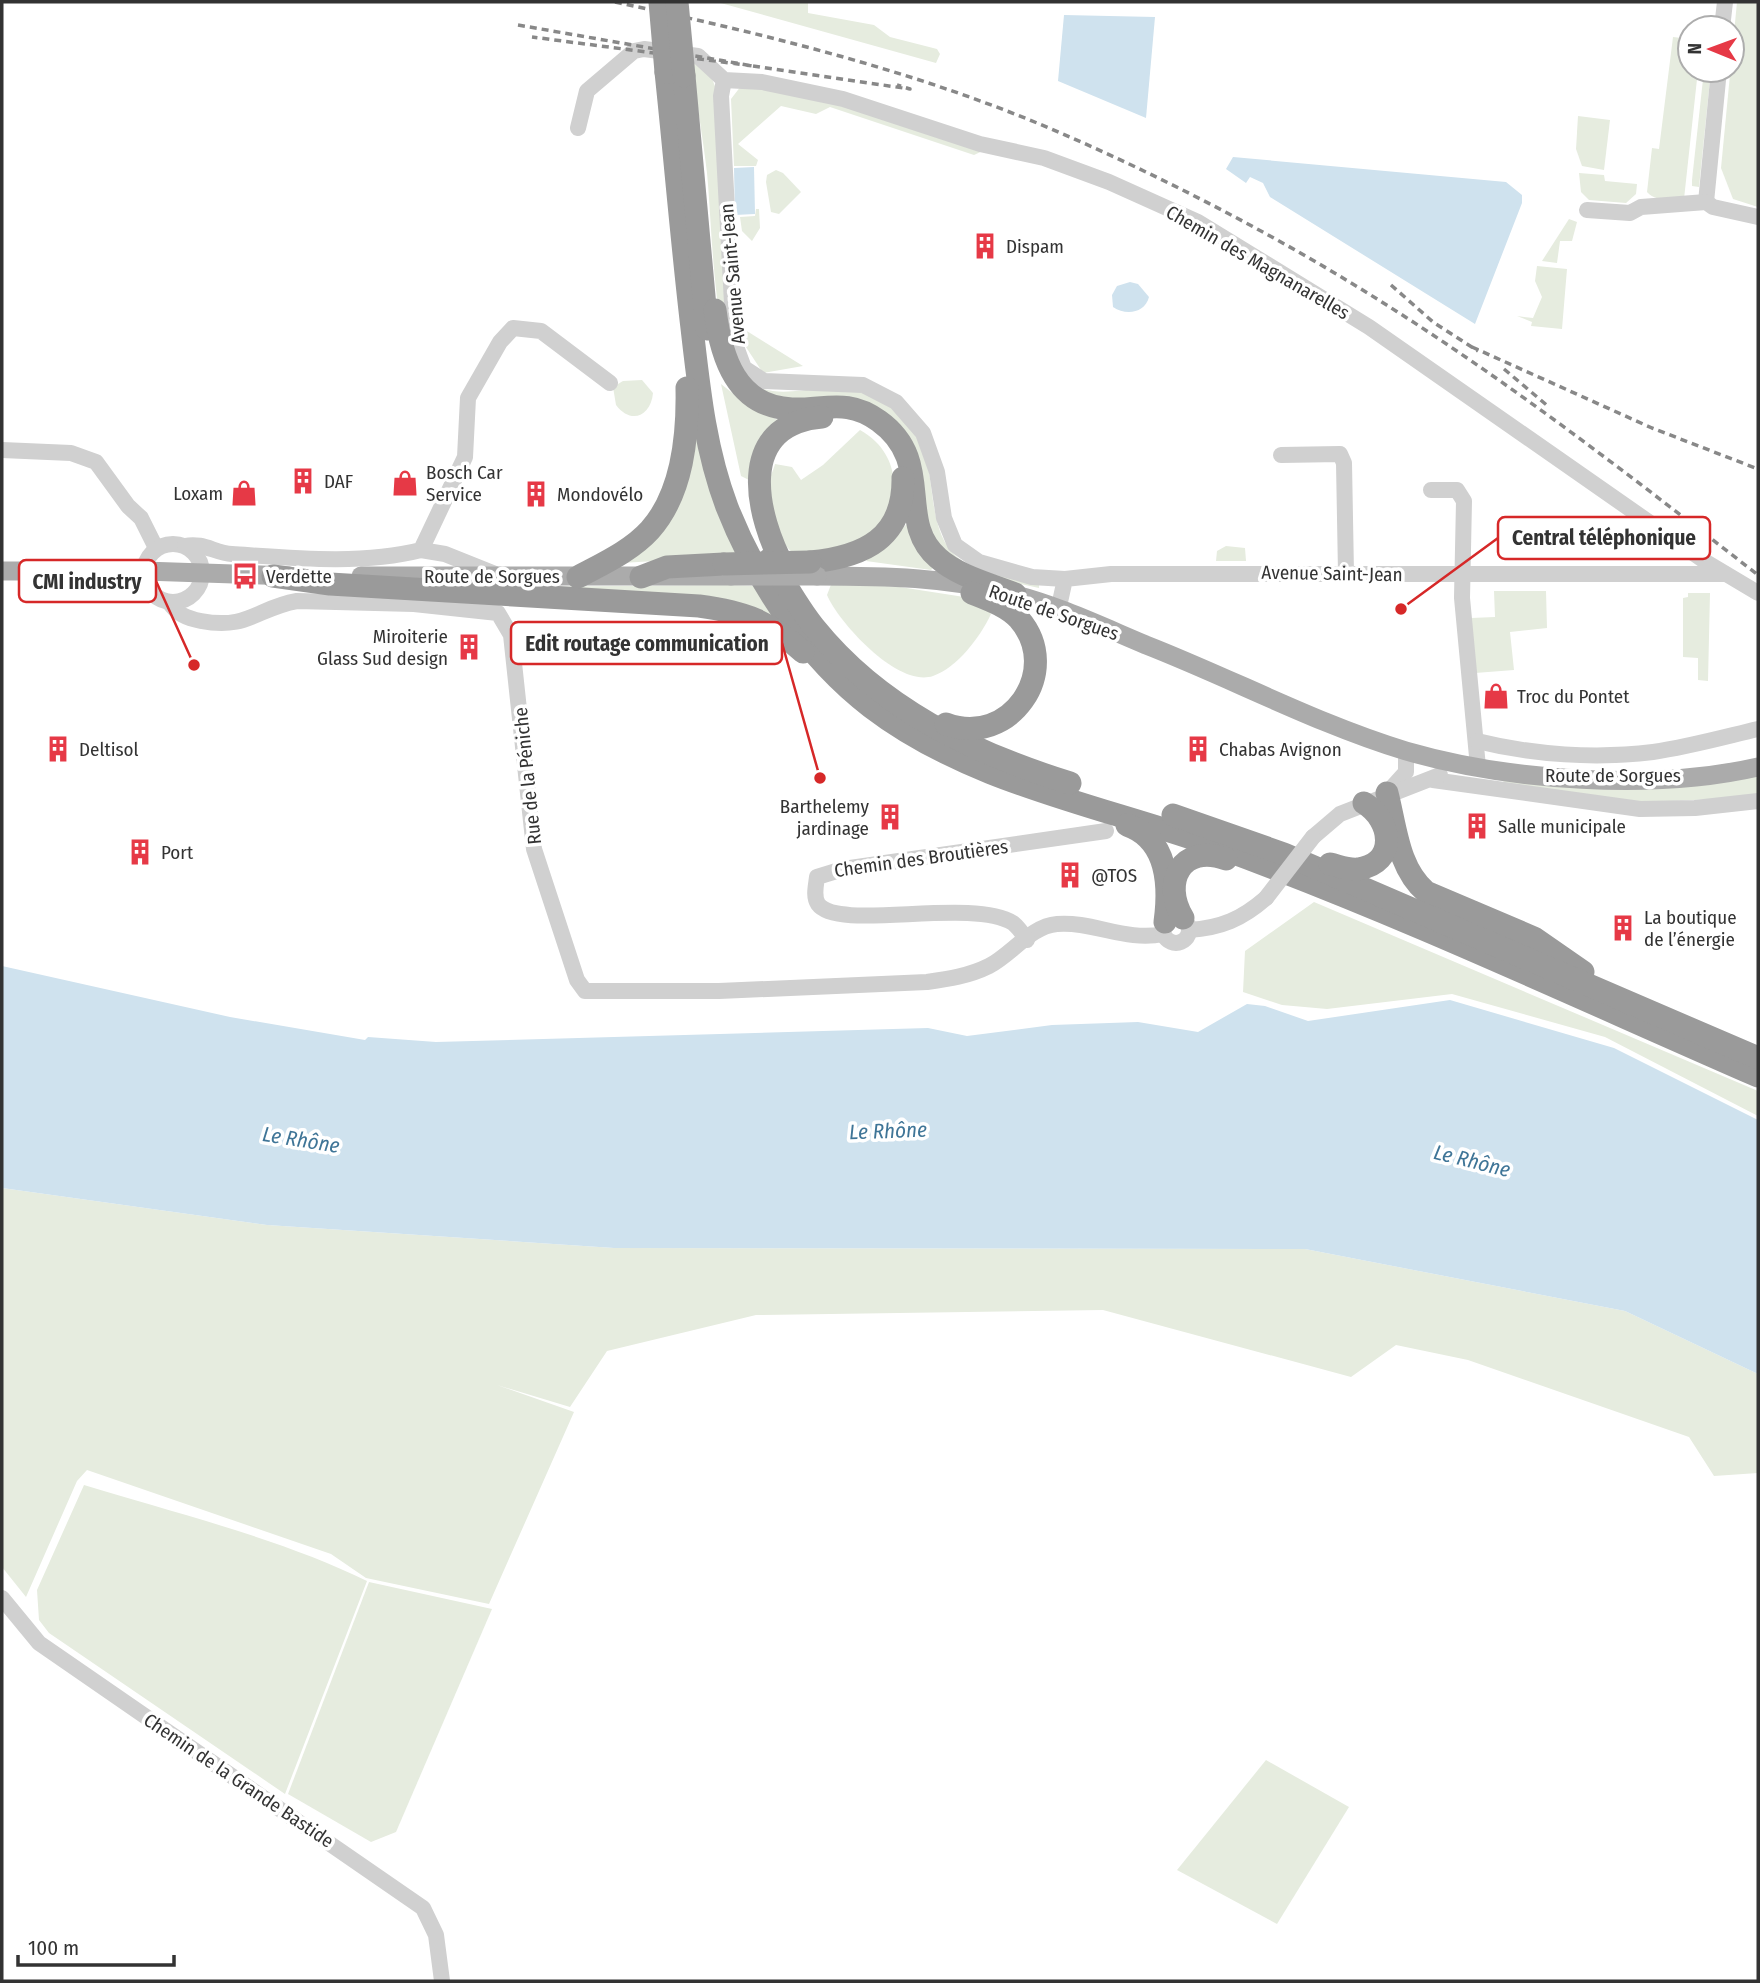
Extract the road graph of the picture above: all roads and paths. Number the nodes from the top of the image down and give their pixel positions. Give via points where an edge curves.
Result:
1 (660, 2) edge
2 (677, 2) edge
3 (675, 74) junction
4 (724, 80) junction
5 (1718, 84) edge
6 (578, 128) dead end
7 (1706, 202) junction
8 (1587, 211) dead end
9 (1758, 217) edge
10 (698, 221) junction
11 (684, 263) junction
12 (610, 383) dead end
13 (2, 450) edge
14 (1281, 455) dead end
15 (1431, 490) dead end
16 (186, 546) junction
17 (156, 548) junction
18 (421, 550) junction
19 (228, 554) junction
20 (814, 569) junction
21 (2, 571) edge
22 (1346, 573) junction
23 (1725, 574) junction
24 (1462, 575) junction
25 (144, 576) junction
26 (273, 576) junction
27 (501, 576) junction
28 (578, 577) junction
29 (641, 577) joint
30 (200, 579) junction
31 (1065, 579) junction
32 (2, 582) edge
33 (946, 582) junction
34 (1758, 593) edge
35 (1015, 594) junction
36 (169, 602) junction
37 (1058, 611) junction
38 (810, 621) junction
39 (203, 622) junction
40 (1758, 729) edge
41 (909, 732) junction
42 (1477, 741) junction
43 (1406, 751) junction
44 (1447, 761) junction
45 (1478, 767) junction
46 (1758, 767) edge
47 (1406, 772) junction
48 (1427, 782) junction
49 (1024, 786) junction
50 (1387, 793) junction
51 (1758, 801) edge
52 (1364, 803) junction
53 (1106, 831) dead end
54 (1284, 854) junction
55 (1382, 912) junction
56 (1175, 926) junction
57 (1027, 940) junction
58 (1640, 1006) junction
59 (1758, 1058) edge
60 (1758, 1076) edge
61 (2, 1598) edge
62 (442, 1981) edge

1 - 3 highway, bridge
2 - 3 highway, bridge
3 - 10 highway
3 - 11 highway
4 - 6 street via 698,56 634,51 587,91
4 - 23 street, Chemin des Magnanarelles via 762,82 843,99 980,144 1044,158 1198,222 1369,327
4 - 31 street, Avenue Saint-Jean via 721,96 734,341 744,368 764,381 863,385 896,402 923,433 955,545 979,562 1032,577
5 - 7 street
7 - 8 street via 1641,207 1630,213
7 - 9 street
10 - 35 highway via 720,344 740,386 766,404 793,409 846,407 880,421 895,434 910,461 917,523 930,550 948,565
10 - 38 highway via 708,343 728,455 752,526
11 - 28 highway via 687,406 681,467 673,493 649,531
11 - 41 highway via 701,411 727,506 750,555 811,649 866,703
12 - 18 street via 541,331 513,328 468,398 465,457
13 - 17 street via 71,453 96,462 141,518
14 - 22 street via 1340,454 1344,463
15 - 24 street via 1462,494
16 - 17 street
16 - 19 street via 203,545
16 - 30 street via 193,551
17 - 25 street
18 - 19 street via 380,557
18 - 27 street via 445,554
19 - 30 street
20 - 29 highway, bridge via 667,567
20 - 33 main road, Route de Sorgues
20 - 38 highway via 876,541 898,515 903,493 903,476 890,446 871,429 837,416 815,417 785,430 768,450 758,476 767,533
21 - 25 main road
22 - 24 street, Avenue Saint-Jean
22 - 31 street, Avenue Saint-Jean via 1111,574
23 - 24 street, Avenue Saint-Jean
23 - 34 street, Chemin des Magnanarelles
24 - 42 street
25 - 30 main road, Route de Sorgues
25 - 32 main road
25 - 36 street via 157,597
26 - 27 main road, Route de Sorgues
26 - 30 main road, Route de Sorgues
26 - 41 highway via 330,584 728,610 775,628 863,710 893,730
27 - 28 main road, Route de Sorgues
28 - 29 main road, Route de Sorgues
30 - 36 street via 182,601
30 - 39 street via 196,609
31 - 37 street
33 - 35 main road, Route de Sorgues
33 - 38 highway via 1002,606 1020,620 1030,636 1035,662 1032,683 1020,706 1003,721 979,729 959,729 935,720 860,666 828,632
35 - 37 main road, Route de Sorgues
36 - 39 street via 176,612
37 - 43 main road, Route de Sorgues
38 - 54 highway via 872,685 916,718 968,745 1035,772
39 - 57 street, Rue de la Péniche via 235,624 297,601 414,604 498,613 511,635 534,849 577,980 585,990 719,991 927,982 989,966
40 - 42 street via 1653,752 1610,754 1560,753
41 - 49 highway
42 - 45 street
43 - 44 main road, Route de Sorgues
43 - 47 street
44 - 45 main road, Route de Sorgues
44 - 48 street
45 - 46 main road, Route de Sorgues via 1556,778 1609,779
47 - 48 street
47 - 50 street
48 - 50 street
48 - 51 street via 1640,809
49 - 55 highway via 1212,846
49 - 56 highway via 1034,796 1130,825 1147,835 1161,856
50 - 52 street
50 - 58 highway via 1405,864 1419,886 1534,938 1574,968
52 - 54 highway via 1375,810 1387,830 1386,846 1376,862 1350,869
52 - 56 street, bridge via 1340,814 1313,837 1266,898 1231,922 1211,929
53 - 57 street, Chemin des Broutières via 843,869 817,877 818,904 833,915 929,912 986,916 1014,924
54 - 58 highway
55 - 56 highway via 1205,855 1184,863 1174,881
55 - 60 highway
56 - 57 street via 1142,937 1056,924
58 - 59 highway
61 - 62 street, Chemin de la Grande Bastide via 39,1643 423,1908 436,1935

